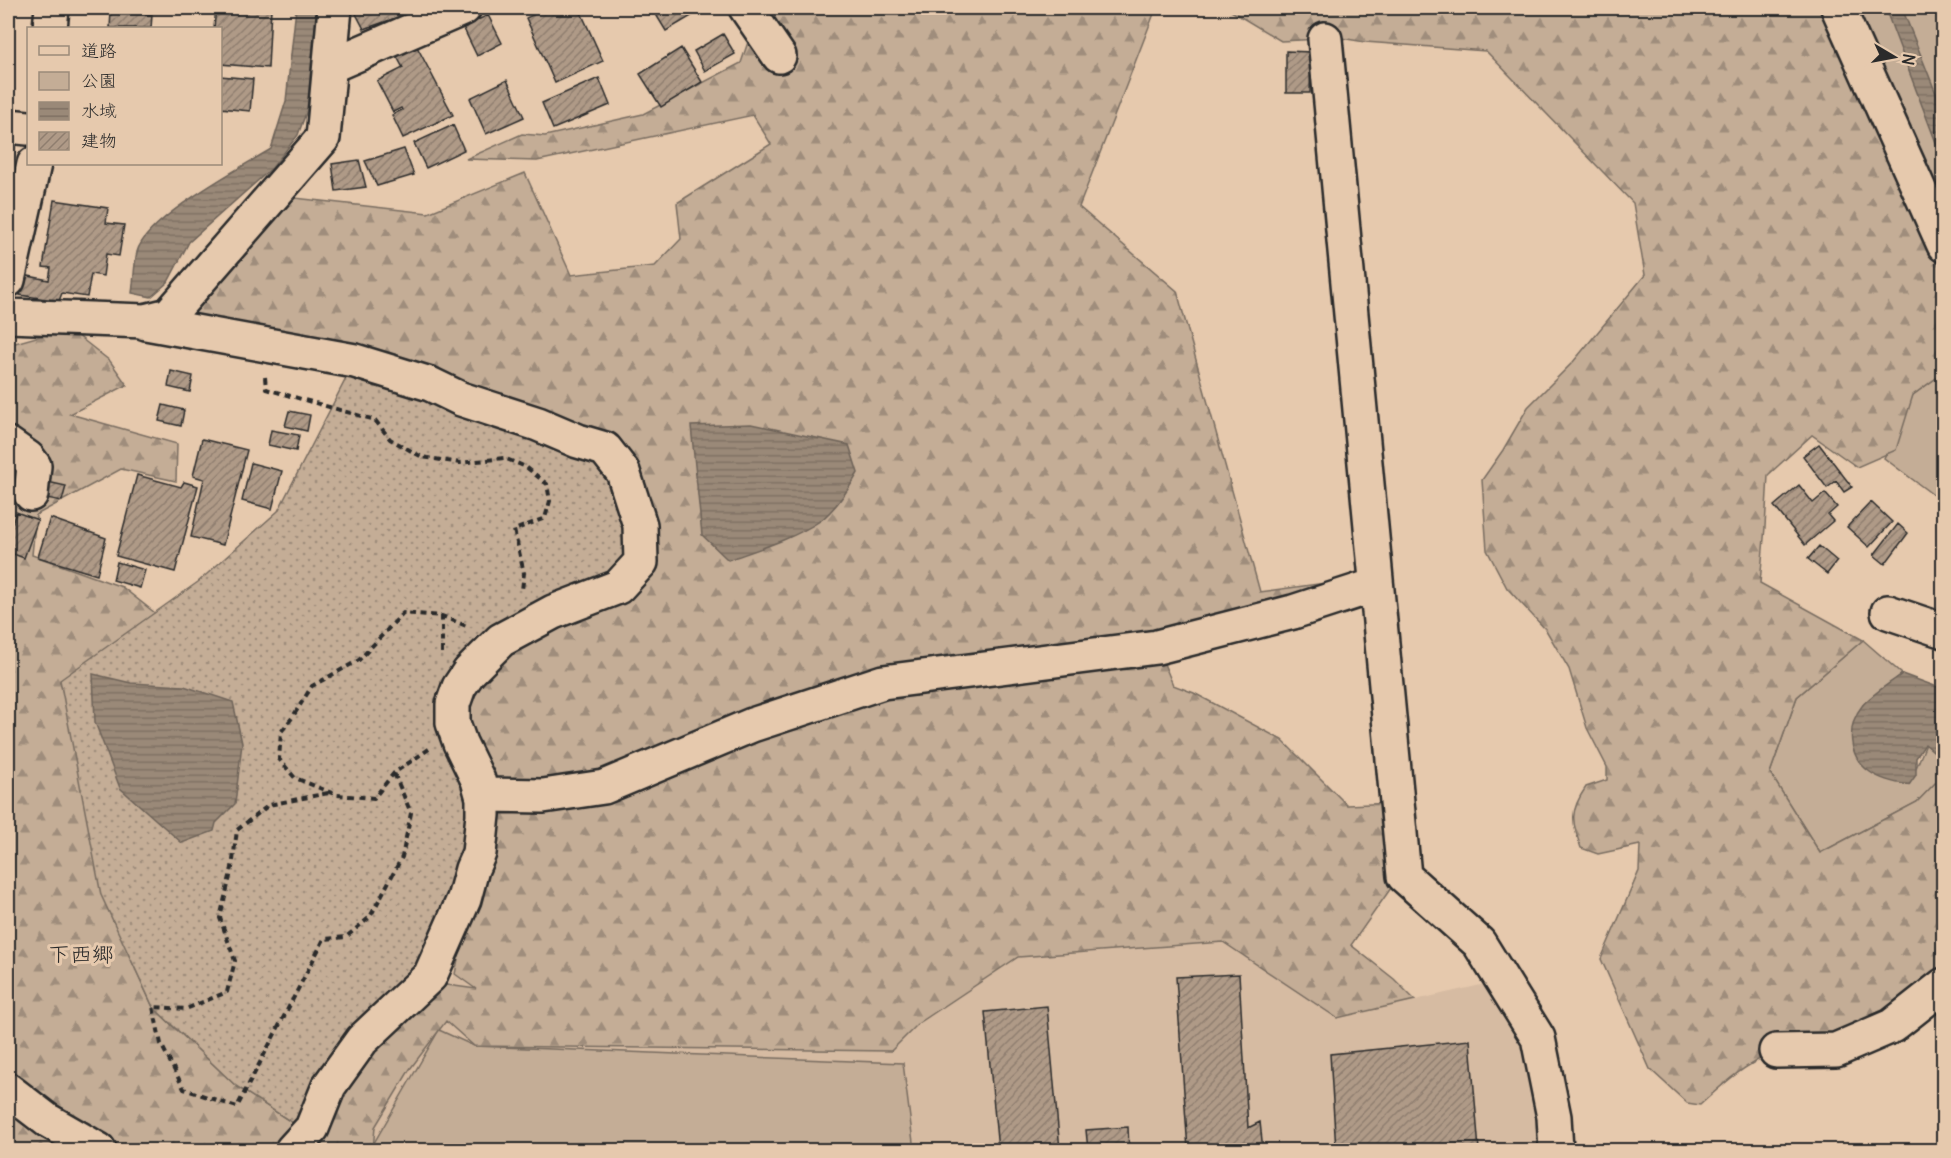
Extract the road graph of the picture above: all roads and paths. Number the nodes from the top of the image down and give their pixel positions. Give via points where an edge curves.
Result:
1 (51, 8) edge
2 (335, 8) edge
3 (464, 8) edge
4 (746, 8) edge
5 (1838, 8) edge
6 (50, 27) edge
7 (1325, 39) dead end
8 (779, 56) dead end
9 (330, 66) junction
10 (8, 126) edge
11 (27, 128) edge
12 (34, 165) edge
13 (1944, 245) edge
14 (8, 280) edge
15 (8, 316) edge
16 (145, 321) junction
17 (262, 344) junction
18 (8, 444) edge
19 (30, 494) dead end
20 (1376, 585) junction
21 (520, 595) dead end
22 (1888, 612) dead end
23 (442, 616) junction
24 (476, 630) dead end
25 (1944, 631) edge
26 (442, 662) dead end
27 (436, 745) dead end
28 (394, 773) junction
29 (330, 793) junction
30 (483, 795) junction
31 (1944, 985) edge
32 (1776, 1051) dead end
33 (8, 1090) edge
34 (99, 1150) edge
35 (292, 1150) edge
36 (1556, 1150) edge

1 - 6 street
2 - 9 street
3 - 9 street
4 - 8 street
5 - 13 street
7 - 20 street
9 - 16 street via 323,138 169,315
10 - 11 street
12 - 14 street
15 - 16 street
16 - 17 street
17 - 21 path via 266,389 375,420 390,439 422,457 460,464 504,458 526,467 547,484 550,501 545,518 514,530 524,573
17 - 30 street via 355,361 430,384 461,399 605,449 623,472 640,525 641,562 618,586 553,612 501,640 459,687 453,704 453,723
18 - 19 street via 34,466
20 - 30 street via 1293,612 1157,647 884,682 752,724 604,787 543,796
20 - 36 street via 1404,876 1479,943 1539,1038
22 - 25 street
23 - 24 path
23 - 26 path
23 - 29 path via 403,613 358,660 312,686 280,732 279,759 295,778
27 - 28 path
28 - 29 path via 374,798
28 - 29 path via 411,813 402,857 370,917 346,937 324,939 237,1107 183,1089 160,1044 153,1007 186,1009 227,992 235,961 220,918 237,830 269,805
30 - 35 street via 479,853 464,899 430,976 362,1040 329,1086 312,1128
31 - 32 street via 1892,1026 1836,1050
33 - 34 street via 47,1120

